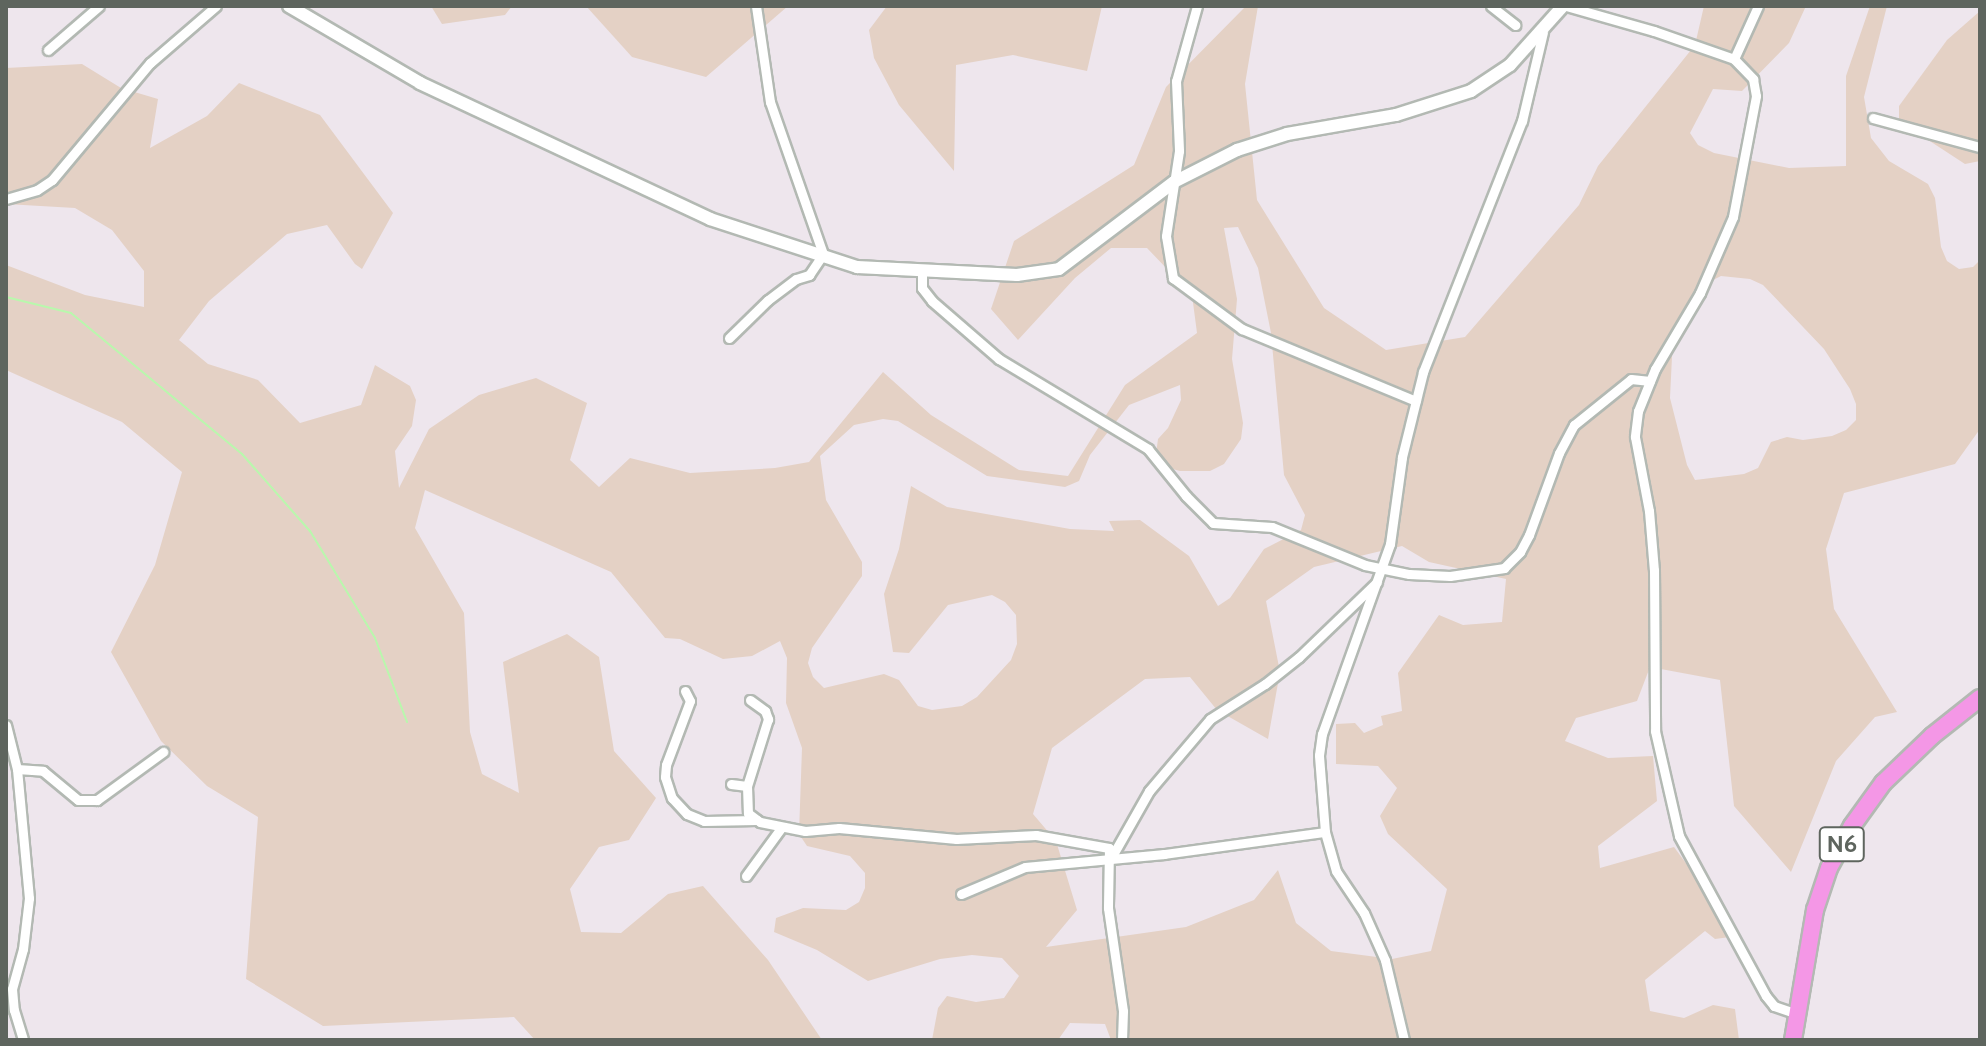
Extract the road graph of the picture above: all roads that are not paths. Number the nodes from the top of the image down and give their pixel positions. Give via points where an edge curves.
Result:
1 (99, 6) edge
2 (216, 6) edge
3 (289, 6) edge
4 (756, 6) edge
5 (1197, 6) edge
6 (1491, 6) edge
7 (1564, 6) edge
8 (1758, 6) edge
9 (1515, 25) dead end
10 (1543, 32) junction
11 (48, 50) dead end
12 (1734, 59) junction
13 (1873, 118) dead end
14 (1980, 147) edge
15 (1174, 182) junction
16 (6, 199) edge
17 (823, 254) junction
18 (922, 271) junction
19 (729, 338) dead end
20 (1650, 381) junction
21 (1416, 401) junction
22 (1381, 574) junction
23 (685, 691) dead end
24 (1980, 698) edge
25 (750, 700) dead end
26 (6, 725) edge
27 (163, 752) dead end
28 (17, 769) junction
29 (731, 784) dead end
30 (747, 786) junction
31 (760, 820) junction
32 (781, 828) junction
33 (1325, 832) junction
34 (1111, 858) junction
35 (746, 876) dead end
36 (961, 894) dead end
37 (1797, 1014) junction
38 (23, 1040) edge
39 (1122, 1040) edge
40 (1404, 1040) edge
41 (1793, 1040) edge

1 - 11 street
2 - 16 street via 150,63 52,180
3 - 17 street via 420,83 710,219
4 - 17 street via 770,102
5 - 15 street via 1176,81 1179,151
6 - 9 street
7 - 10 street
7 - 12 street
8 - 12 street
10 - 15 street via 1500,75 1471,91 1396,115 1269,138
10 - 21 street via 1518,132 1465,259
12 - 20 street via 1753,79 1756,96 1733,217 1707,279
13 - 14 street
15 - 18 street via 1059,269 1017,275
15 - 21 street via 1166,236 1173,278 1242,329
17 - 18 street via 857,267
17 - 19 street via 809,275 768,300
18 - 22 street via 922,288 932,301 988,350 1148,449 1213,523 1272,527
20 - 22 street via 1631,379 1574,425 1529,535 1504,568 1450,576
20 - 37 street via 1635,437 1654,570 1655,731 1675,823 1687,857 1710,888 1766,996 1774,1006
21 - 22 street
22 - 33 street via 1322,734
22 - 34 street via 1290,664 1210,719 1149,791
23 - 31 street via 690,701 666,765 672,798 679,808 704,821
24 - 37 highway, N6 via 1883,783 1852,826 1829,868 1815,910
25 - 30 street via 768,719
26 - 28 street
27 - 28 street via 97,800 78,800 43,771
28 - 38 street via 29,898 12,989
29 - 30 street
30 - 31 street via 748,813
31 - 32 street
32 - 34 street via 956,839 1052,837 1106,846
32 - 35 street
33 - 34 street
33 - 40 street via 1336,871 1364,913 1385,960
34 - 36 street via 1025,867
34 - 39 street via 1108,908 1123,1011
37 - 41 highway, N6

